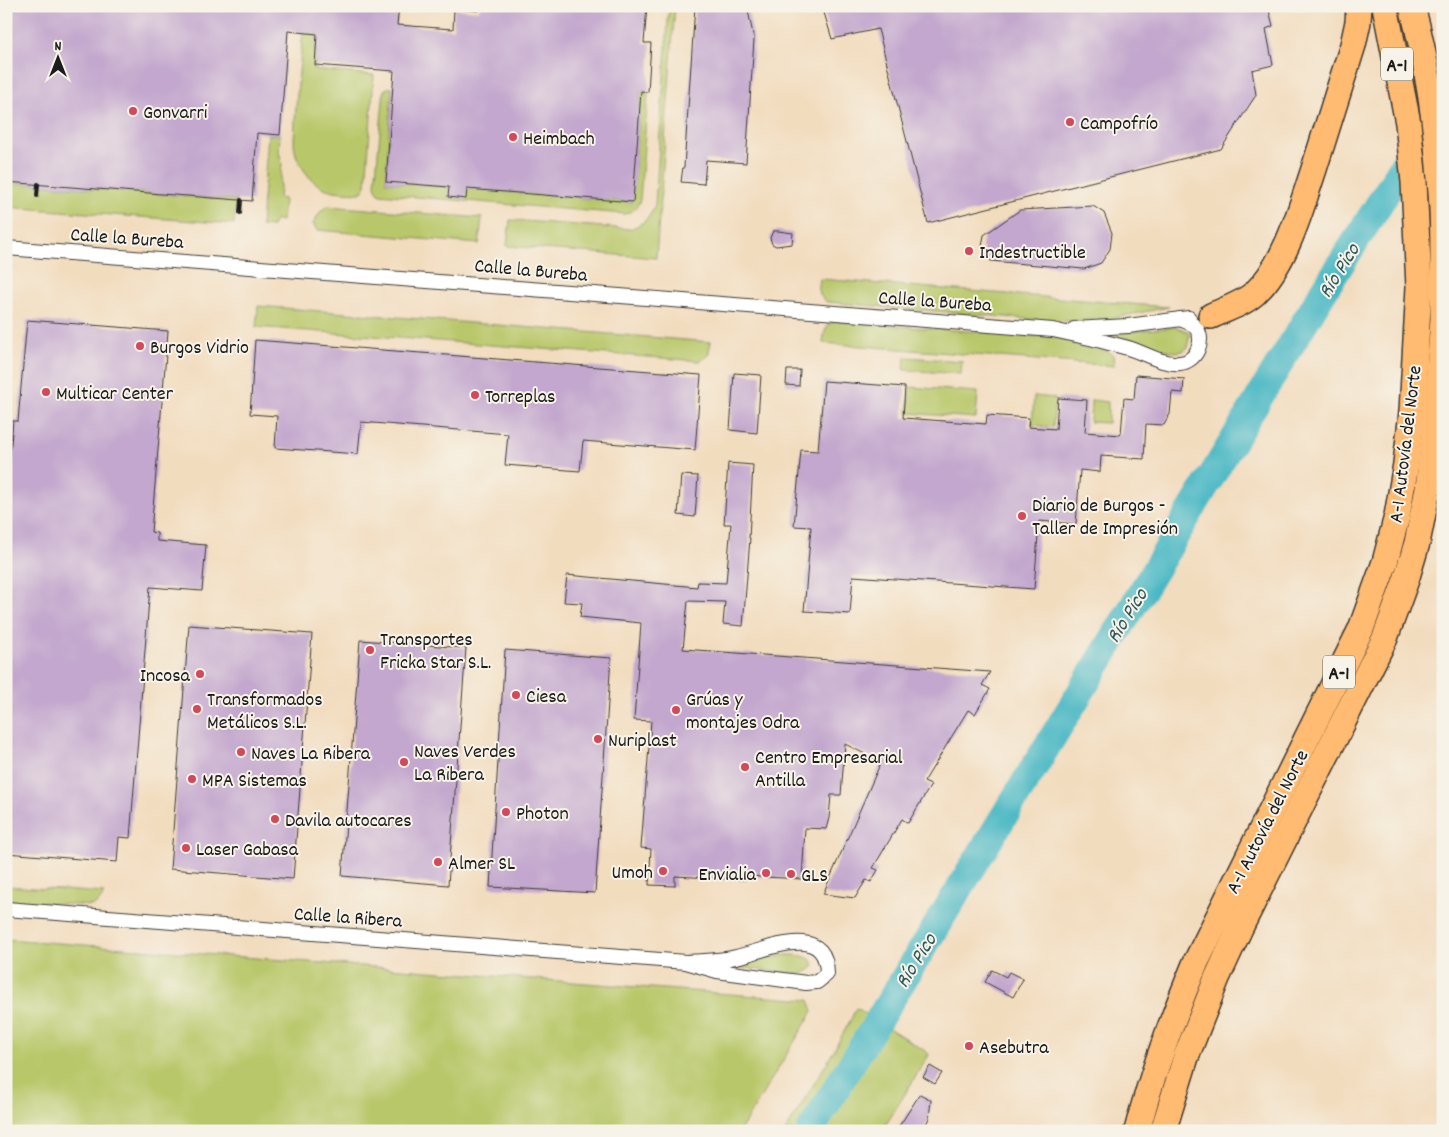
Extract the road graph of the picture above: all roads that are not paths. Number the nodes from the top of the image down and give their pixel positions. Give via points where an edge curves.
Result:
1 (1359, 6) edge
2 (1385, 6) edge
3 (1412, 6) edge
4 (6, 248) edge
5 (1443, 315) edge
6 (1211, 316) joint
7 (1180, 319) junction
8 (1443, 320) edge
9 (1053, 330) junction
10 (6, 909) edge
11 (686, 962) junction
12 (1137, 1131) edge
13 (1163, 1131) edge

1 - 6 highway via 1350,53 1286,247 1254,294
2 - 12 highway, A-1 Autovía del Norte / A-1 via 1408,122 1418,287 1412,410 1397,516 1385,562 1361,629 1196,962 1156,1068
3 - 5 highway, A-1 via 1421,42 1437,147
4 - 9 street, Calle la Bureba
6 - 7 street, Calle la Bureba
7 - 9 street, Calle la Bureba
7 - 9 street, Calle la Bureba via 1196,326 1200,334 1194,356 1182,363
8 - 13 highway, A-1 Autovía del Norte / A-1 via 1428,489 1406,580 1385,638 1217,978 1186,1057
10 - 11 street, Calle la Ribera
11 - 11 street, Calle la Ribera via 717,972 806,983 816,982 827,974 825,957 815,946 803,943 779,944 739,957

